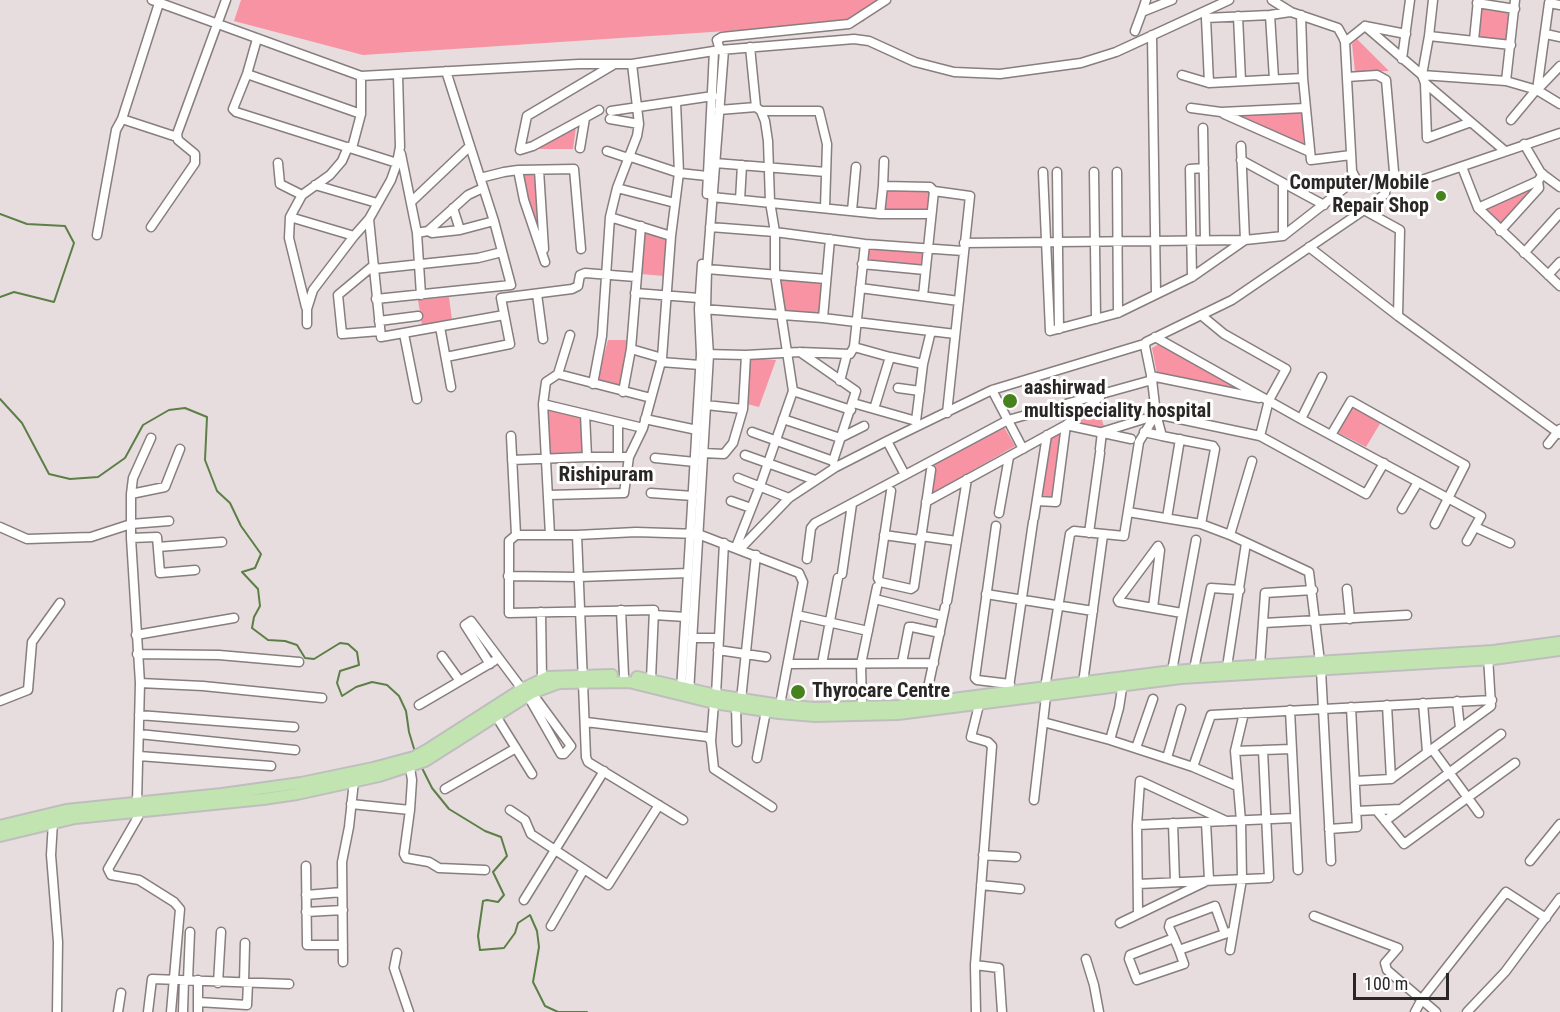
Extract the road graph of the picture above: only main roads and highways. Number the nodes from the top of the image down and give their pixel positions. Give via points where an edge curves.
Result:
1 (1560, 642) edge
2 (1560, 650) edge
3 (1488, 656) junction
4 (1321, 665) junction
5 (583, 679) junction
6 (1123, 681) junction
7 (685, 691) junction
8 (1046, 692) junction
9 (528, 693) junction
10 (739, 703) junction
11 (779, 709) junction
12 (432, 752) junction
13 (412, 762) junction
14 (0, 826) edge
15 (0, 836) edge

1 - 3 main road
2 - 3 main road
3 - 4 main road
4 - 6 main road
4 - 6 main road via 1194,669
5 - 7 main road
5 - 7 main road via 651,679
5 - 9 main road
5 - 9 main road via 558,675 542,679
6 - 8 main road
6 - 8 main road via 1083,682
7 - 10 main road
8 - 11 main road via 1009,689 898,706
8 - 11 main road via 979,705 898,714 815,716
9 - 12 main road
9 - 12 main road
10 - 11 main road
10 - 11 main road via 766,711
12 - 13 main road
13 - 14 main road via 317,781 66,810
13 - 15 main road via 297,794 91,815

